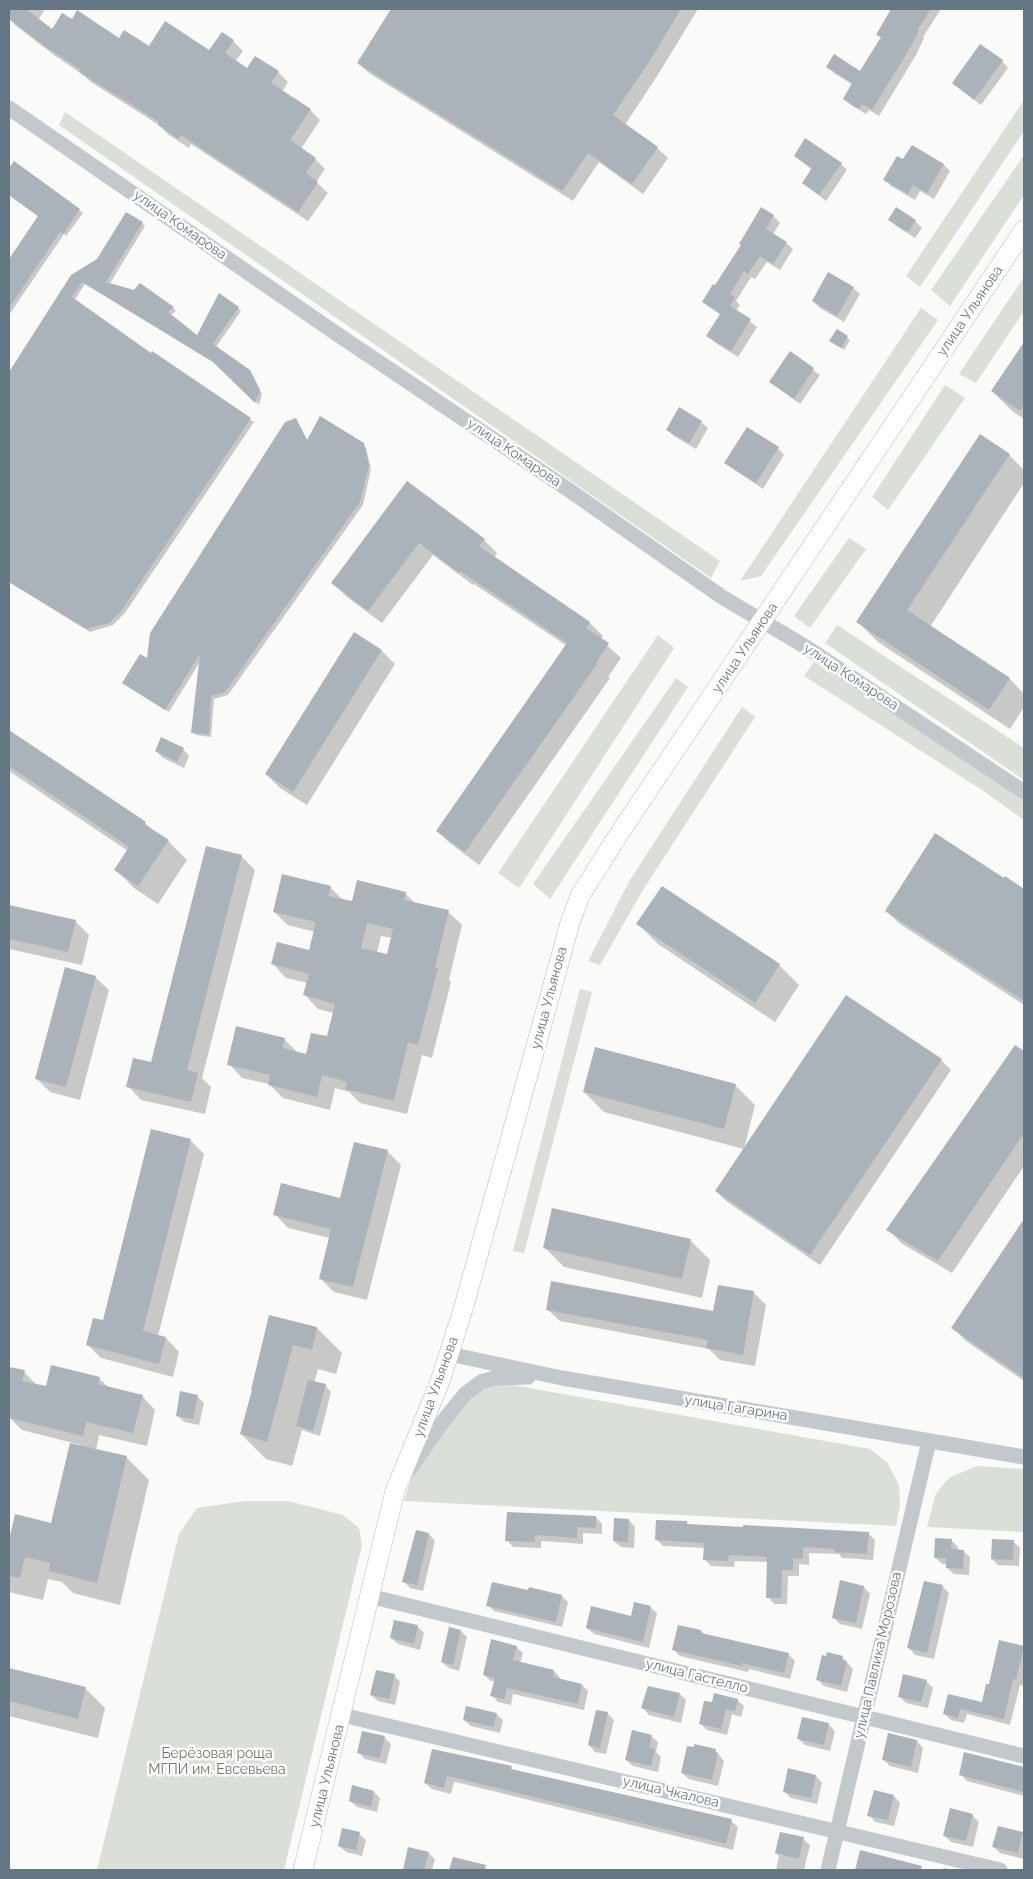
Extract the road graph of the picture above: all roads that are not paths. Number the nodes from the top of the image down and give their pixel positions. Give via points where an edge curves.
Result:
1 (9, 108) edge
2 (1024, 230) edge
3 (762, 622) junction
4 (1024, 792) edge
5 (449, 1354) junction
6 (562, 1378) junction
7 (928, 1441) junction
8 (1024, 1457) edge
9 (395, 1491) junction
10 (369, 1596) junction
11 (342, 1715) junction
12 (864, 1716) junction
13 (1024, 1756) edge
14 (837, 1831) junction
15 (303, 1870) edge
16 (828, 1870) edge
17 (1000, 1870) edge

1 - 3 street, улица Комарова
2 - 3 main road, улица Ульянова
3 - 4 street, улица Комарова via 806,647
3 - 5 main road, улица Ульянова via 580,896
5 - 6 street, улица Гагарина
5 - 9 main road, улица Ульянова
6 - 7 street, улица Гагарина
6 - 9 street via 494,1378 481,1382 465,1394 441,1424
7 - 8 street, улица Гагарина
7 - 12 street, улица Павлика Морозова
9 - 10 main road, улица Ульянова
10 - 11 main road, улица Ульянова
10 - 12 street, улица Гастелло
11 - 14 street, улица Чкалова
11 - 15 main road, улица Ульянова
12 - 13 street, улица Гастелло
12 - 14 street, улица Павлика Морозова
14 - 16 street, улица Павлика Морозова
14 - 17 street, улица Чкалова

